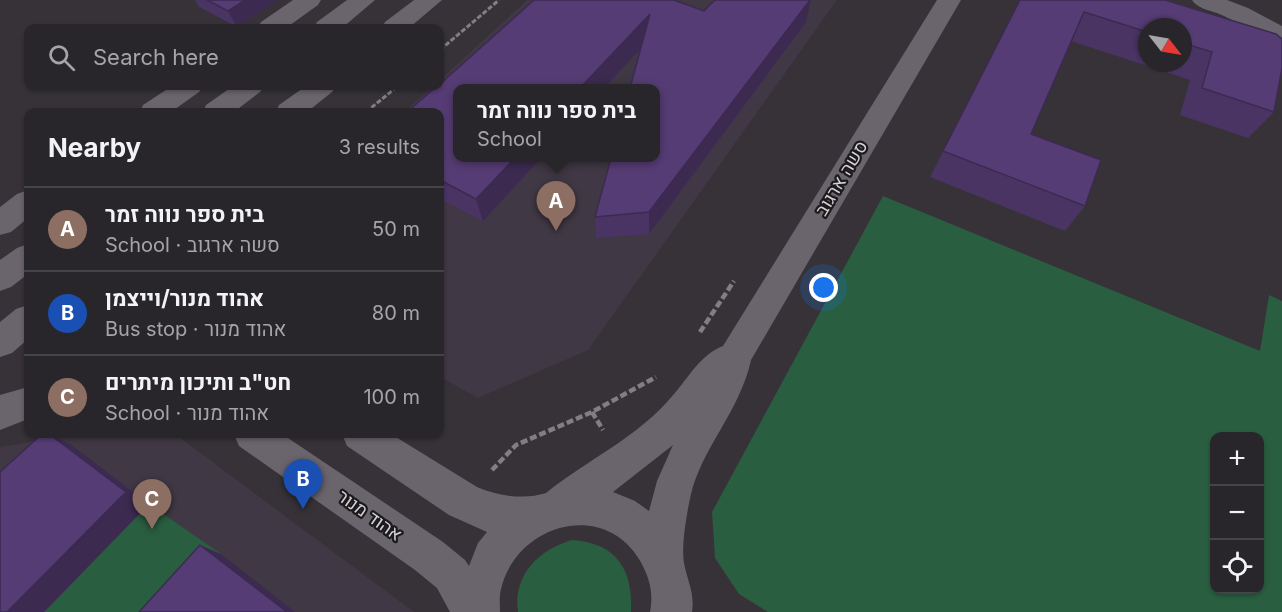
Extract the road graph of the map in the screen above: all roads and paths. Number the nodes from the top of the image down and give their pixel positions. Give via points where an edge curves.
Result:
1 (309, 0) edge
2 (363, 0) edge
3 (430, 0) edge
4 (499, 0) edge
5 (949, 0) edge
6 (1204, 0) edge
7 (276, 24) edge
8 (331, 24) edge
9 (399, 24) edge
10 (1282, 36) edge
11 (444, 47) edge
12 (184, 90) edge
13 (246, 90) edge
14 (318, 90) edge
15 (393, 90) edge
16 (159, 108) edge
17 (221, 108) edge
18 (295, 108) edge
19 (371, 108) edge
20 (24, 205) edge
21 (0, 223) edge
22 (24, 260) edge
23 (738, 275) dead end
24 (0, 278) edge
25 (24, 322) edge
26 (698, 335) dead end
27 (0, 342) edge
28 (735, 357) junction
29 (660, 375) dead end
30 (24, 404) edge
31 (0, 413) edge
32 (258, 438) edge
33 (366, 438) edge
34 (516, 445) dead end
35 (546, 511) junction
36 (664, 563) junction
37 (672, 610) edge
38 (473, 612) edge
39 (479, 612) edge

1 - 7 street
2 - 8 street
3 - 9 street
4 - 11 path
5 - 28 street, סשה ארגוב
6 - 10 street
12 - 16 street
13 - 17 street
14 - 18 street
15 - 19 path
20 - 21 street
22 - 24 street
23 - 26 path
25 - 27 street
28 - 35 street, סשה ארגוב via 715,367 679,416 654,439 604,478
28 - 36 street, סשה ארגוב via 732,378 676,482 667,522
29 - 34 path via 592,412
30 - 31 street
32 - 38 street, אהוד מנור via 429,556 451,574
33 - 35 street via 463,501 489,513
35 - 36 street via 588,504 615,510 639,525
35 - 39 street, סשה ארגוב via 510,535 491,560 480,590
36 - 37 street

